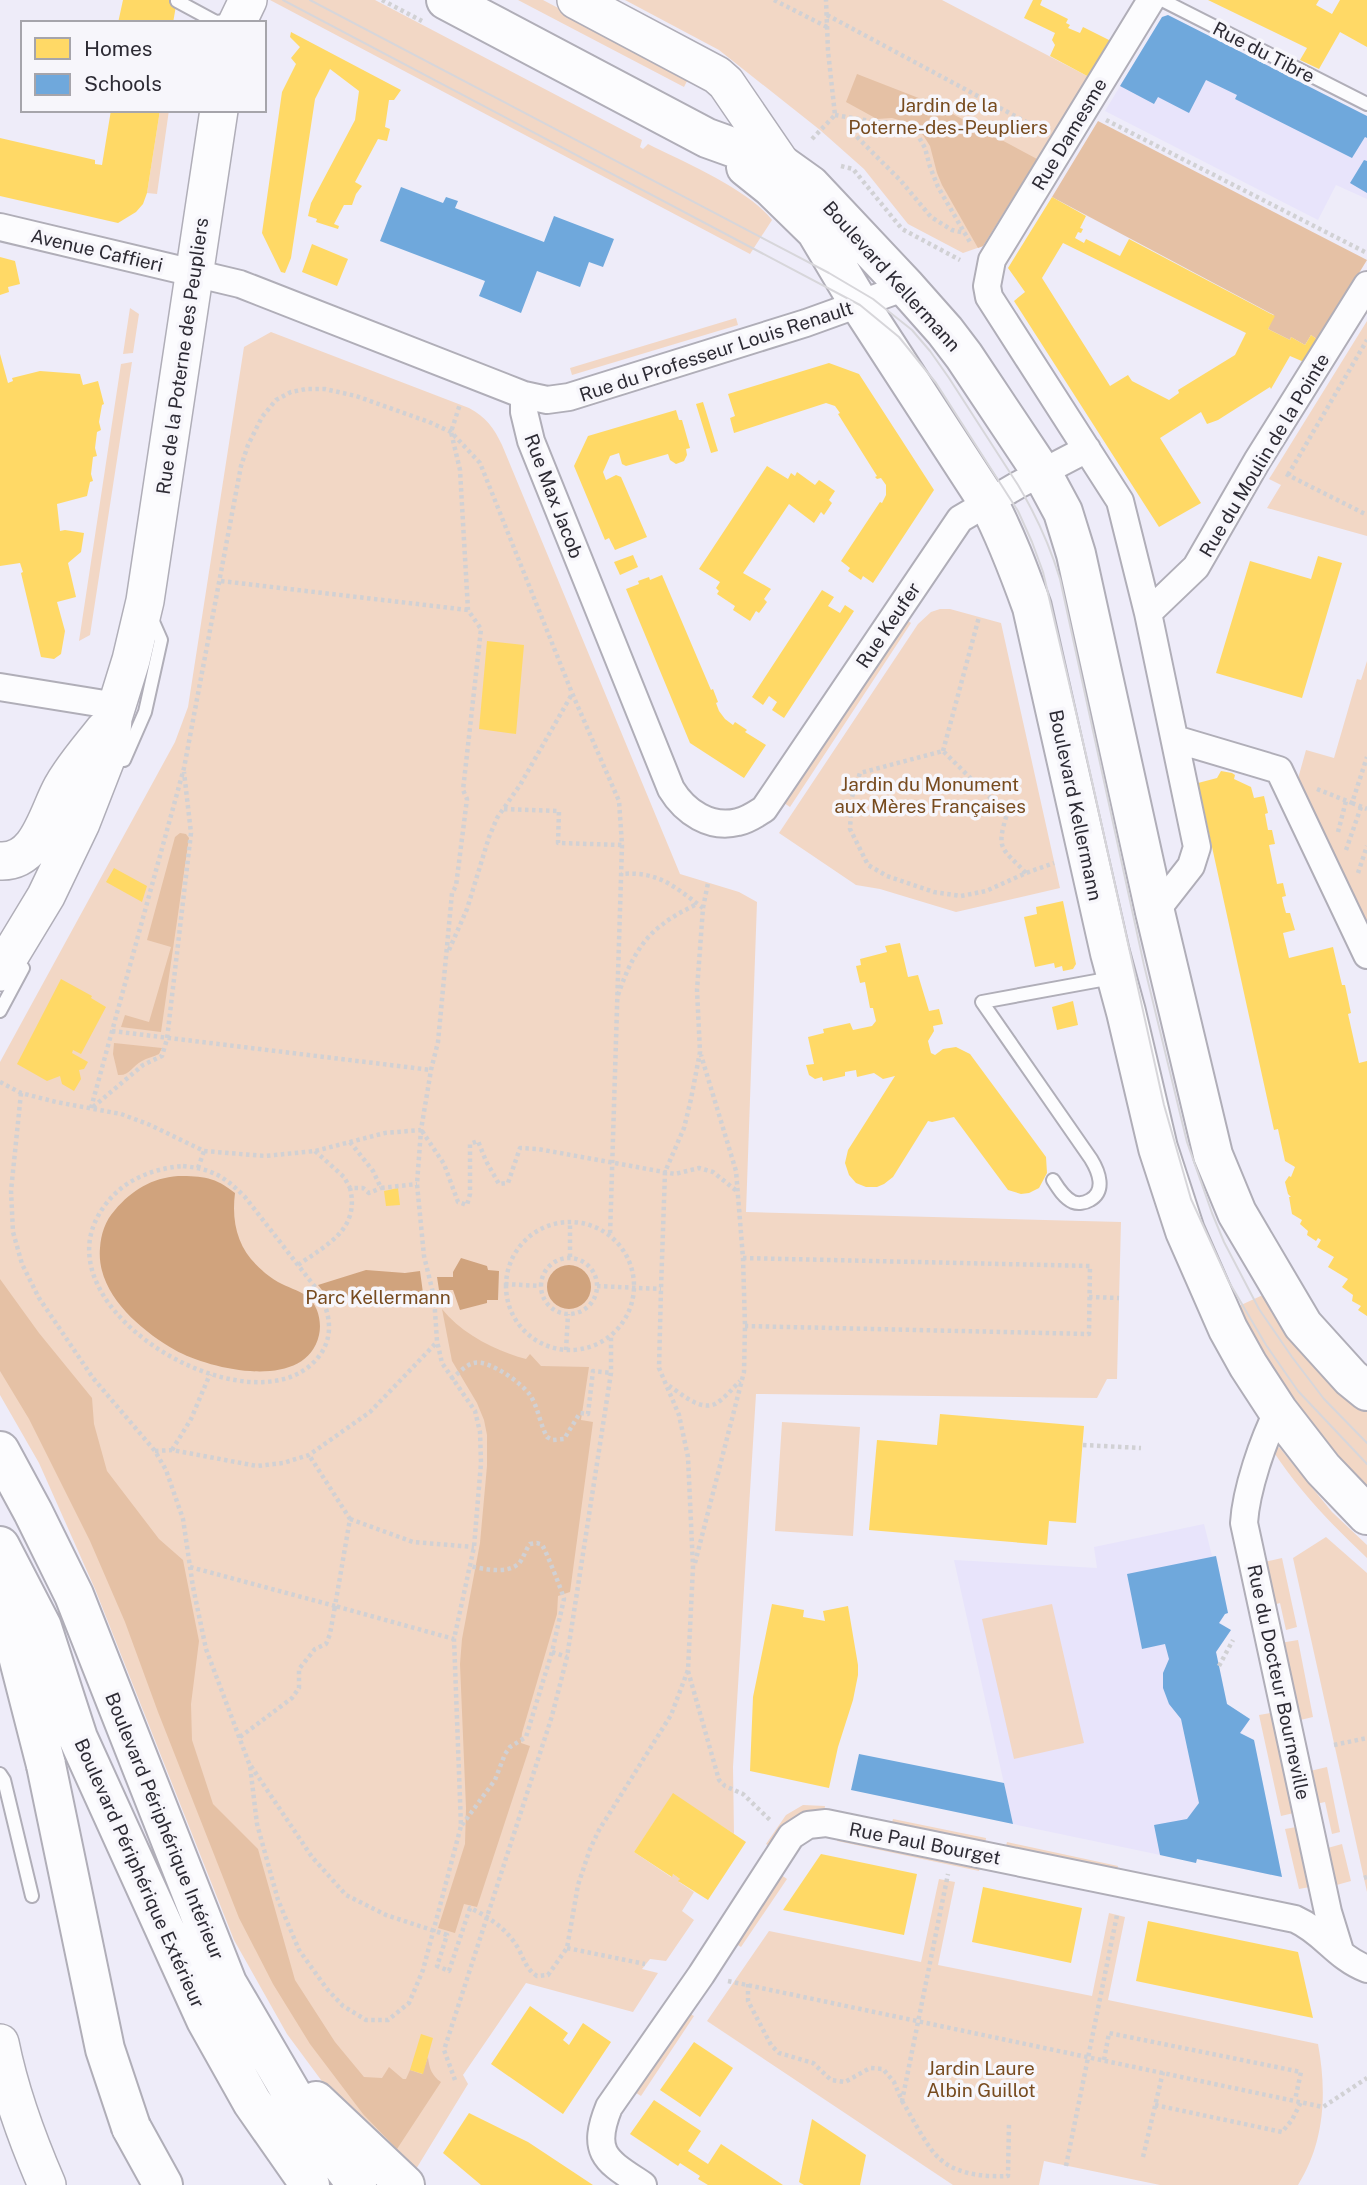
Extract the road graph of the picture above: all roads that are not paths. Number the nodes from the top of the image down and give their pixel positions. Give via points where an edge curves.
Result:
1 (446, 0) edge
2 (576, 0) edge
3 (1151, 0) edge
4 (1162, 0) edge
5 (177, 1) edge
6 (241, 14) edge
7 (214, 21) edge
8 (219, 21) edge
9 (1367, 104) edge
10 (219, 112) edge
11 (707, 138) junction
12 (782, 165) junction
13 (0, 227) edge
14 (194, 273) junction
15 (1367, 285) edge
16 (906, 287) junction
17 (860, 305) junction
18 (524, 394) junction
19 (1087, 449) junction
20 (1042, 473) junction
21 (988, 502) junction
22 (145, 601) junction
23 (1148, 613) junction
24 (0, 687) edge
25 (115, 712) junction
26 (1175, 739) junction
27 (117, 775) dead end
28 (717, 822) joint
29 (0, 861) edge
30 (1155, 912) junction
31 (1367, 956) edge
32 (15, 963) edge
33 (1115, 977) junction
34 (0, 1011) edge
35 (1053, 1180) dead end
36 (1367, 1391) edge
37 (1278, 1411) junction
38 (0, 1451) edge
39 (1367, 1515) edge
40 (0, 1546) edge
41 (0, 1586) edge
42 (0, 1774) edge
43 (32, 1896) dead end
44 (1342, 1956) junction
45 (1367, 1969) edge
46 (0, 2043) edge
47 (268, 2056) junction
48 (47, 2185) edge
49 (163, 2185) edge
50 (310, 2185) edge
51 (357, 2185) edge
52 (405, 2185) edge
53 (643, 2185) edge

1 - 11 main road, Boulevard Kellermann
2 - 12 main road, Boulevard Kellermann via 717,75
3 - 19 street, Rue Damesme via 1090,117 1039,183 988,270 989,297
4 - 9 lane, Rue du Tibre
5 - 7 lane
6 - 8 lane
10 - 14 main road, Rue de la Poterne des Peupliers
11 - 12 main road, Boulevard Kellermann
11 - 17 main road, Boulevard Kellermann via 771,187 816,231
12 - 16 main road, Boulevard Kellermann via 818,194
13 - 14 street, Avenue Caffieri
14 - 18 street via 240,284
14 - 22 main road, Rue de la Poterne des Peupliers
15 - 23 street, Rue du Moulin de la Pointe via 1196,568
16 - 17 street, Rue du Professeur Louis Renault
16 - 20 main road, Boulevard Kellermann via 964,356
17 - 18 street, Rue du Professeur Louis Renault via 569,397 547,400
17 - 21 main road, Boulevard Kellermann
18 - 28 street, Rue Max Jacob via 531,441 671,789 690,812
19 - 20 street, Rue Keufer
19 - 23 street via 1120,501
20 - 21 street, Rue Keufer
20 - 30 main road, Boulevard Kellermann via 1063,512 1076,554
21 - 28 street, Rue Keufer via 960,519 764,809 737,823
21 - 33 main road, Boulevard Kellermann via 1032,607
22 - 25 main road, Rue de la Poterne des Peupliers
22 - 27 lane via 161,640 145,712
23 - 26 street
24 - 25 street
25 - 29 main road via 63,785 37,840 10,862
25 - 32 main road, Rue de la Poterne des Peupliers via 111,746 81,823
26 - 30 street via 1197,847 1191,866
26 - 31 street via 1279,769
30 - 36 main road, Boulevard Kellermann via 1213,1155 1237,1213 1303,1325
32 - 34 lane, Rue de la Poterne des Peupliers
33 - 35 lane via 982,1002 1091,1159 1100,1182 1098,1192 1082,1203 1072,1202
33 - 37 main road, Boulevard Kellermann via 1158,1148 1185,1231 1228,1329
37 - 39 main road, Boulevard Kellermann via 1322,1469
37 - 44 street, Rue du Docteur Bourneville via 1245,1508 1244,1524 1328,1912
38 - 47 main road, Boulevard Périphérique Intérieur via 74,1595 227,1983
40 - 50 main road, Boulevard Périphérique Extérieur via 42,1627 78,1738 206,2020 252,2102
41 - 49 main road, bridge via 46,1765 105,2049 131,2127
42 - 43 lane
44 - 45 street, Rue Paul Bourget
44 - 53 street, Rue Paul Bourget via 1319,1932 1295,1919 826,1823 808,1825 791,1836 609,2108 601,2136 603,2152 610,2164
46 - 48 main road via 10,2087
47 - 51 main road, Boulevard Périphérique Intérieur via 306,2118
47 - 52 main road

